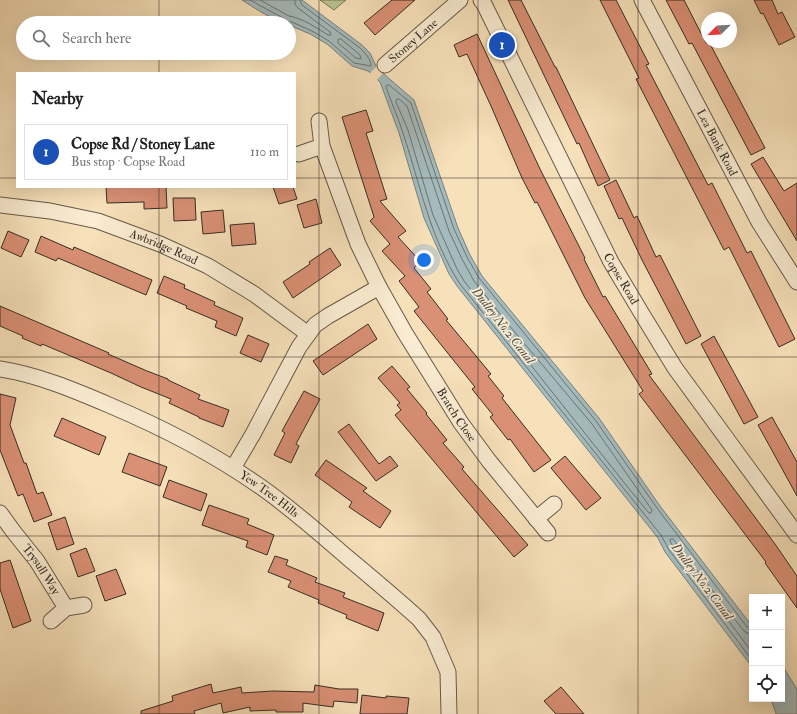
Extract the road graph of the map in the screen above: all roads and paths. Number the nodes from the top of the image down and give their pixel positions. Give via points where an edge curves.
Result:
1 (460, 0) edge
2 (481, 0) edge
3 (642, 0) edge
4 (385, 65) dead end
5 (319, 121) dead end
6 (322, 146) junction
7 (299, 154) dead end
8 (0, 205) edge
9 (797, 282) edge
10 (379, 287) junction
11 (308, 334) junction
12 (0, 369) edge
13 (233, 468) junction
14 (554, 504) dead end
15 (0, 513) edge
16 (536, 519) junction
17 (548, 533) dead end
18 (797, 535) edge
19 (84, 605) dead end
20 (66, 608) junction
21 (51, 621) dead end
22 (449, 714) edge

1 - 4 street, Stoney Lane
2 - 18 street, Copse Road via 611,262 676,368
3 - 9 street, Lea Bank Road via 759,222
5 - 6 street, Bratch Close
6 - 7 street
6 - 10 street, Bratch Close via 358,244
8 - 11 street, Awbridge Road via 50,211 98,221 160,244 208,266 254,294
10 - 11 street via 328,316 315,325
10 - 16 street, Bratch Close via 405,334 461,423
11 - 13 street
12 - 13 street, Yew Tree Hills via 17,372 90,397 166,431
13 - 22 street, Yew Tree Hills via 305,521 419,619 433,637 448,672
14 - 16 street
15 - 20 street, Trysull Way via 38,561
16 - 17 street, Bratch Close
19 - 20 street, Trysull Way
20 - 21 street, Trysull Way

